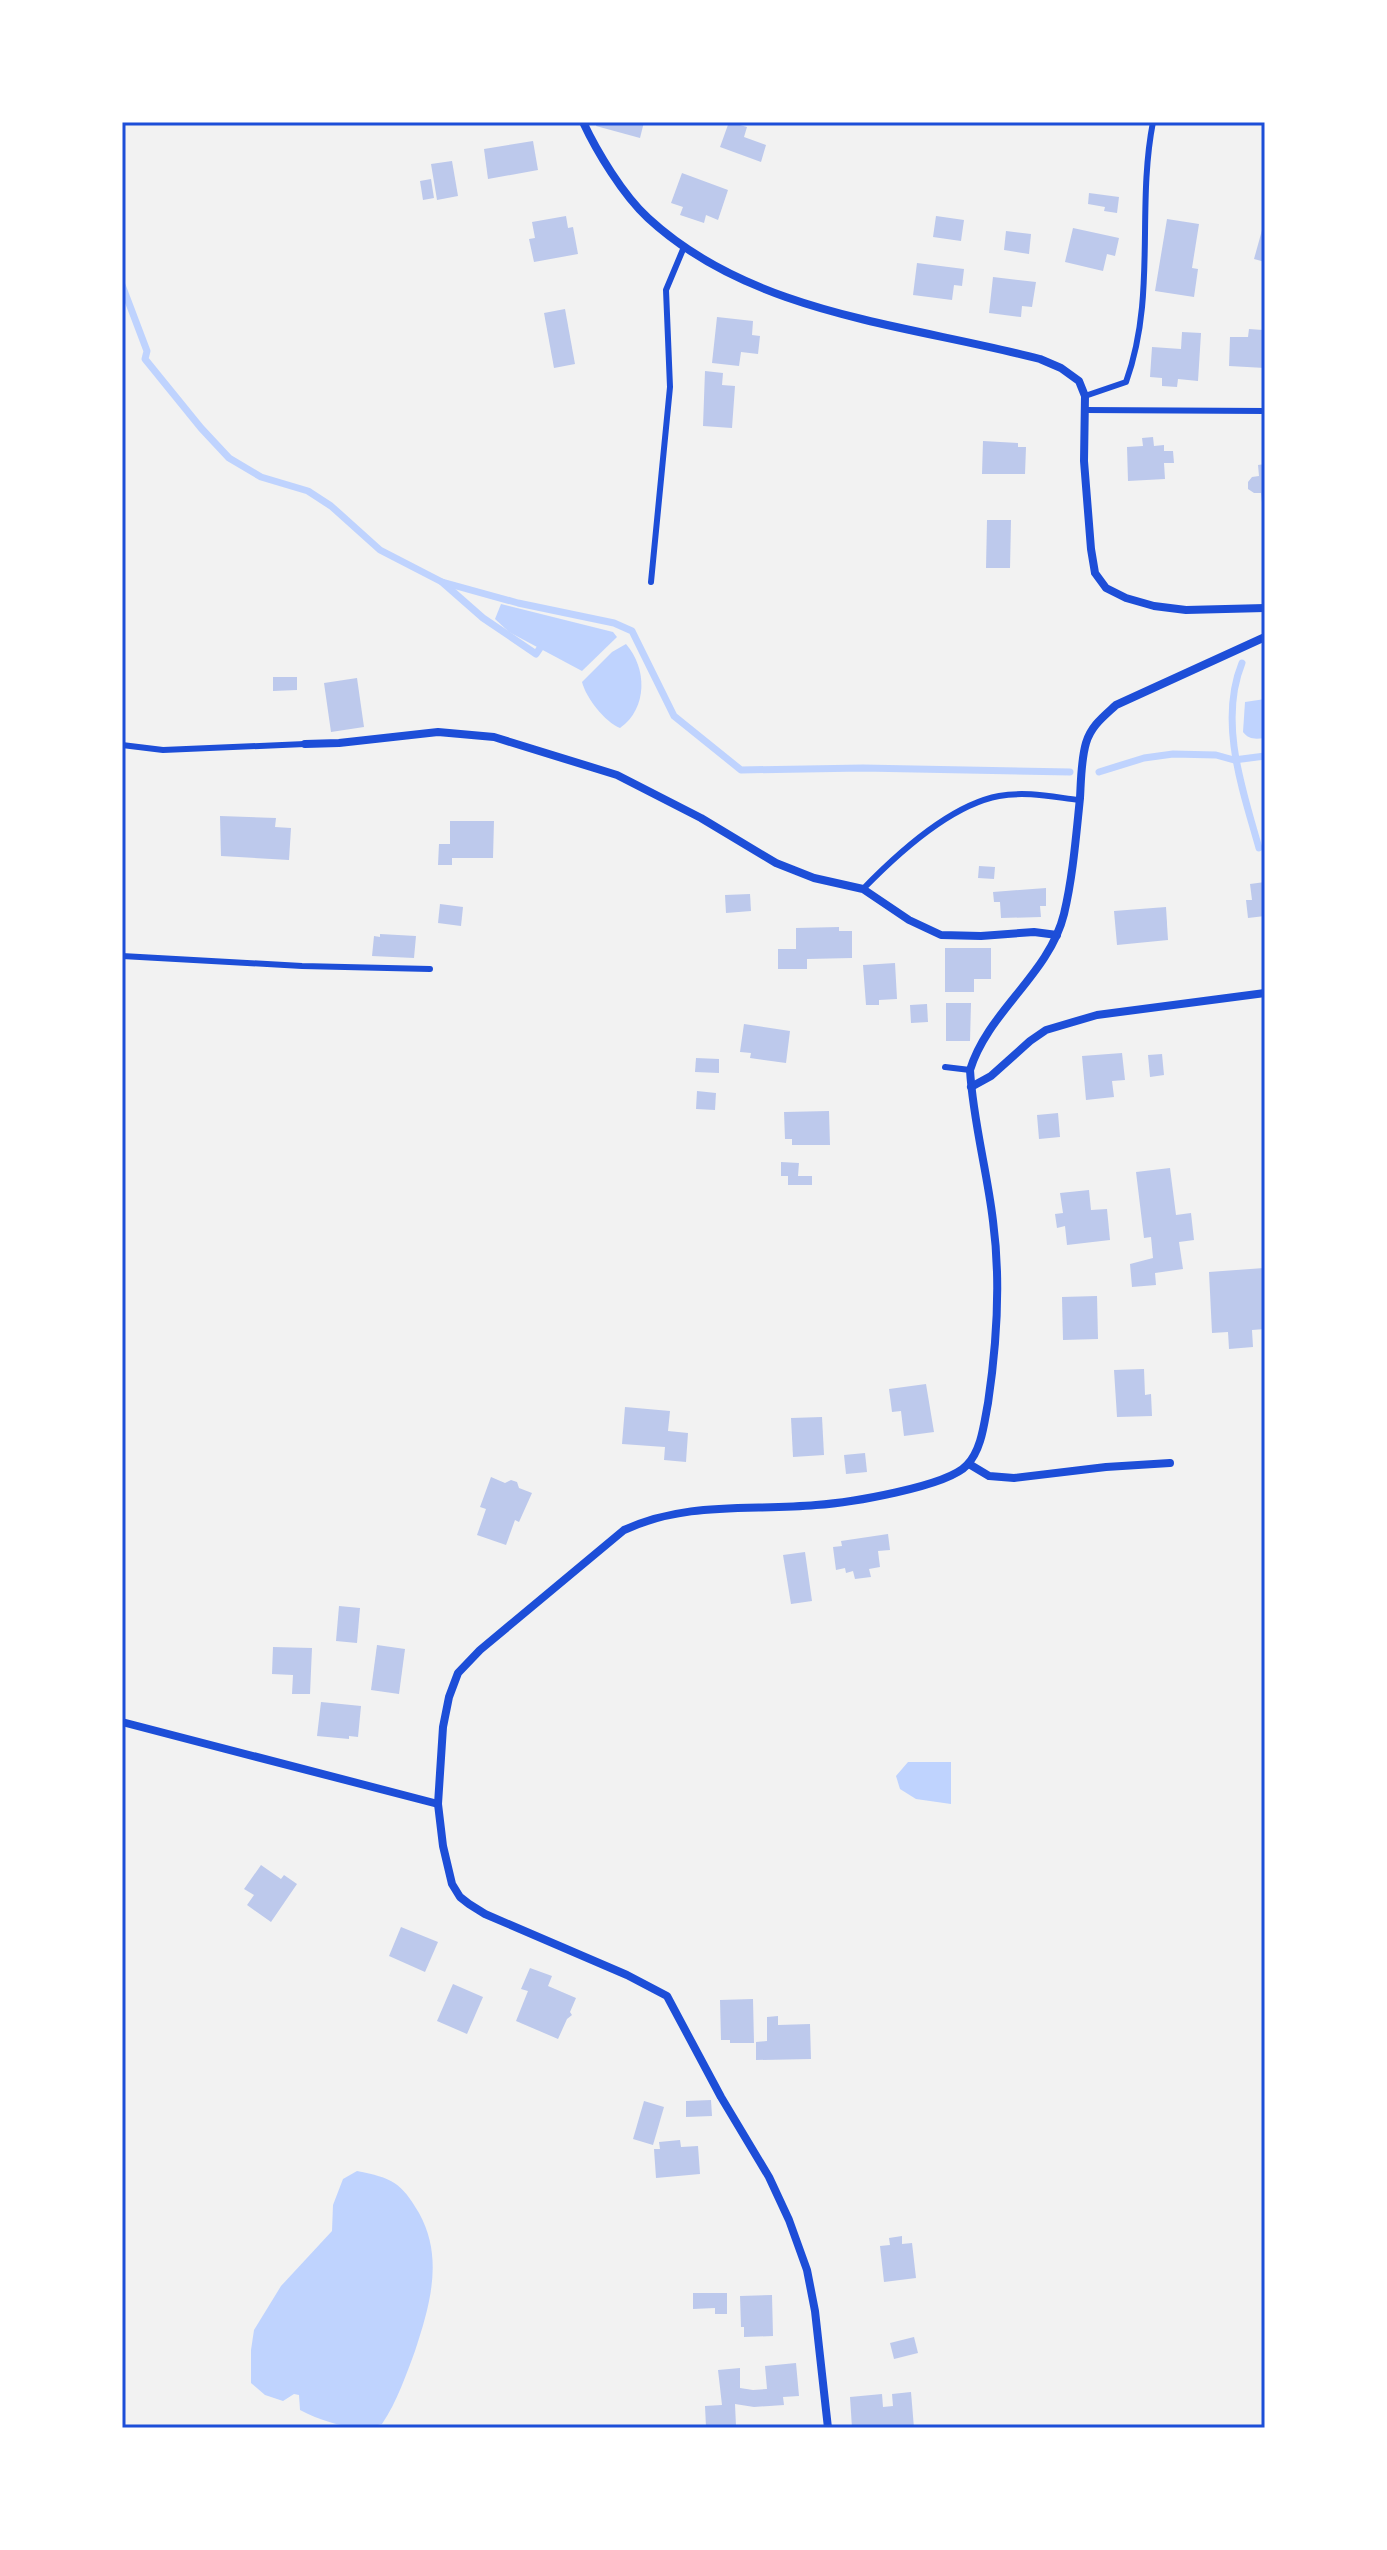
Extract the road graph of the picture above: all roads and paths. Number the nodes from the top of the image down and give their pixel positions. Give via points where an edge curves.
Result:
1 (583, 122) edge
2 (1153, 122) edge
3 (684, 247) junction
4 (1085, 396) junction
5 (1085, 410) junction
6 (1265, 411) edge
7 (651, 582) dead end
8 (1265, 608) edge
9 (1265, 637) edge
10 (305, 744) joint
11 (122, 745) edge
12 (1079, 800) junction
13 (863, 889) junction
14 (1057, 935) junction
15 (122, 956) edge
16 (430, 969) dead end
17 (1265, 993) edge
18 (945, 1067) dead end
19 (970, 1070) junction
20 (971, 1087) junction
21 (1170, 1463) dead end
22 (969, 1464) junction
23 (122, 1722) edge
24 (438, 1804) junction
25 (828, 2428) edge

1 - 3 street via 645,216
2 - 4 lane via 1144,308 1133,362 1126,382
3 - 4 street via 757,287 798,301 1040,359 1079,381
3 - 7 lane via 666,290 670,387
4 - 5 street
5 - 6 lane
5 - 8 street via 1091,549 1095,573 1106,588 1154,606
9 - 12 street via 1116,705 1096,723 1086,744
10 - 11 lane via 163,750
10 - 13 street via 438,732 494,737 617,775 776,863
12 - 13 lane via 1030,794 970,805 939,824
12 - 14 street
13 - 14 street via 941,935
14 - 19 street via 986,1035
15 - 16 lane
17 - 20 street via 1097,1015 1046,1030
18 - 19 lane
19 - 20 street
20 - 22 street via 999,1284 983,1434
21 - 22 street via 1014,1478 989,1476
22 - 24 street via 952,1477 891,1493 817,1505 686,1510 624,1530 458,1673 443,1727
23 - 24 street
24 - 25 street via 443,1846 460,1897 485,1914 667,1996 789,2220 815,2311

